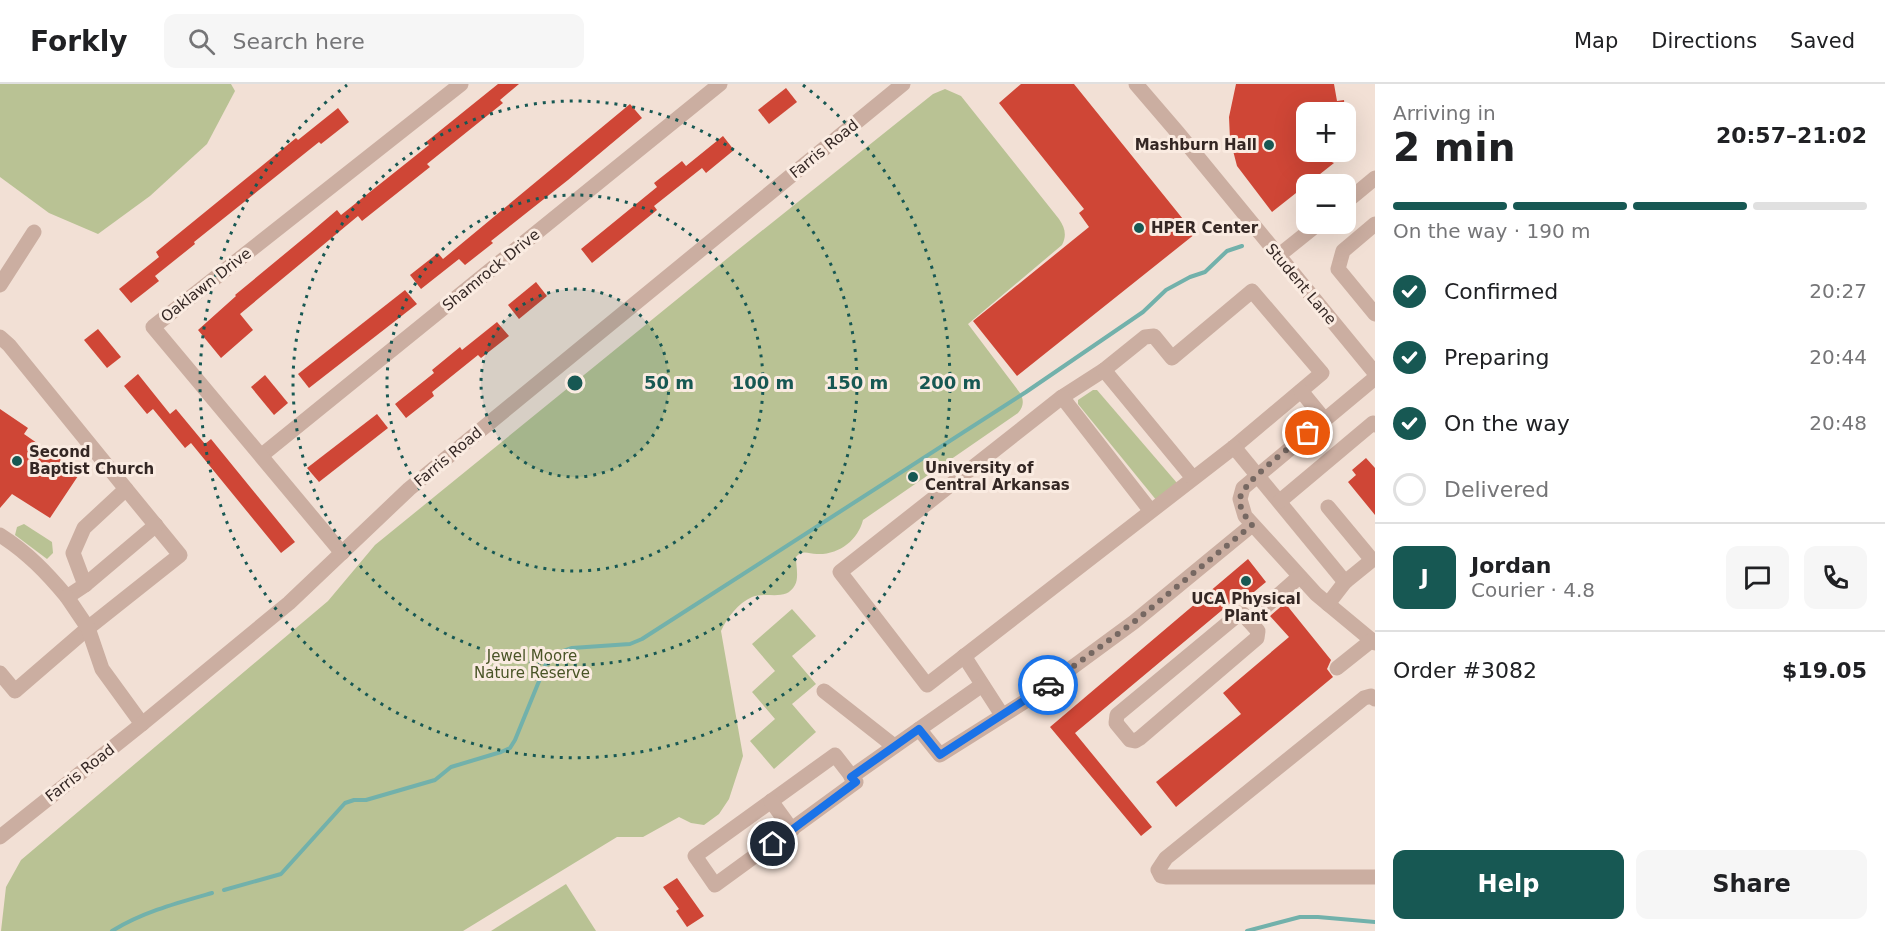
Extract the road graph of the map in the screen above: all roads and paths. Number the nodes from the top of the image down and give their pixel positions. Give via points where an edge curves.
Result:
1 (461, 84) edge
2 (720, 84) edge
3 (903, 84) edge
4 (1136, 84) edge
5 (1375, 178) edge
6 (1356, 194) edge
7 (1375, 224) edge
8 (34, 232) dead end
9 (1306, 234) edge
10 (1278, 256) junction
11 (0, 285) edge
12 (1375, 314) edge
13 (0, 337) edge
14 (1104, 370) junction
15 (1375, 373) edge
16 (1375, 378) edge
17 (1301, 391) junction
18 (1062, 398) junction
19 (1324, 419) junction
20 (1375, 425) edge
21 (1234, 447) junction
22 (262, 455) junction
23 (1258, 475) junction
24 (1193, 478) junction
25 (126, 489) junction
26 (1280, 501) junction
27 (1328, 507) dead end
28 (1150, 510) junction
29 (156, 525) junction
30 (1252, 525) junction
31 (0, 534) edge
32 (342, 553) junction
33 (1299, 577) junction
34 (1345, 582) junction
35 (85, 585) junction
36 (67, 597) junction
37 (1328, 604) junction
38 (1249, 621) junction
39 (88, 628) junction
40 (1374, 642) edge
41 (964, 656) junction
42 (1337, 668) dead end
43 (0, 673) edge
44 (982, 685) junction
45 (824, 691) dead end
46 (1374, 696) edge
47 (1002, 715) junction
48 (142, 724) junction
49 (919, 729) junction
50 (894, 746) junction
51 (851, 777) junction
52 (771, 801) junction
53 (792, 830) junction
54 (0, 837) edge
55 (1375, 877) edge

1 - 22 street, Oaklawn Drive via 153,327
2 - 22 street, Shamrock Drive
3 - 32 street, Farris Road via 409,489
4 - 10 street, Student Lane
5 - 6 street
7 - 12 street via 1343,251 1338,269
8 - 11 street
9 - 10 street
10 - 15 street, Student Lane
13 - 25 street
14 - 17 street via 1148,335 1154,336 1172,358 1252,291 1322,373
14 - 18 street
14 - 24 street
16 - 19 street
17 - 19 street
17 - 21 street
18 - 28 street
18 - 41 street via 840,572 927,685
19 - 23 street
20 - 26 street
21 - 23 street
21 - 24 street
22 - 32 street, Oaklawn Drive
23 - 26 street
23 - 30 street via 1244,488 1240,499
24 - 28 street
25 - 29 street
25 - 35 street via 84,528 73,553
26 - 34 street
27 - 34 street via 1372,560
28 - 41 street
29 - 35 street
29 - 39 street via 180,555
30 - 33 street
30 - 47 street via 1134,622
31 - 36 street via 44,569
32 - 48 street, Farris Road via 289,603
33 - 37 street
33 - 38 street
34 - 37 street
35 - 36 street
36 - 39 street
37 - 40 street
38 - 38 street via 1243,614 1237,614 1119,713 1116,723 1130,740 1140,738 1256,639 1259,634
39 - 43 street via 15,691
39 - 48 street via 102,669
40 - 42 street
41 - 44 street
44 - 47 street
44 - 49 street
45 - 50 street
46 - 55 street via 1364,698 1161,862 1158,870 1166,877
47 - 49 street via 940,755
48 - 54 street, Farris Road
49 - 50 street
50 - 51 street
51 - 52 street via 835,755
51 - 53 street via 856,782
52 - 53 street
52 - 53 street via 695,856 715,885

